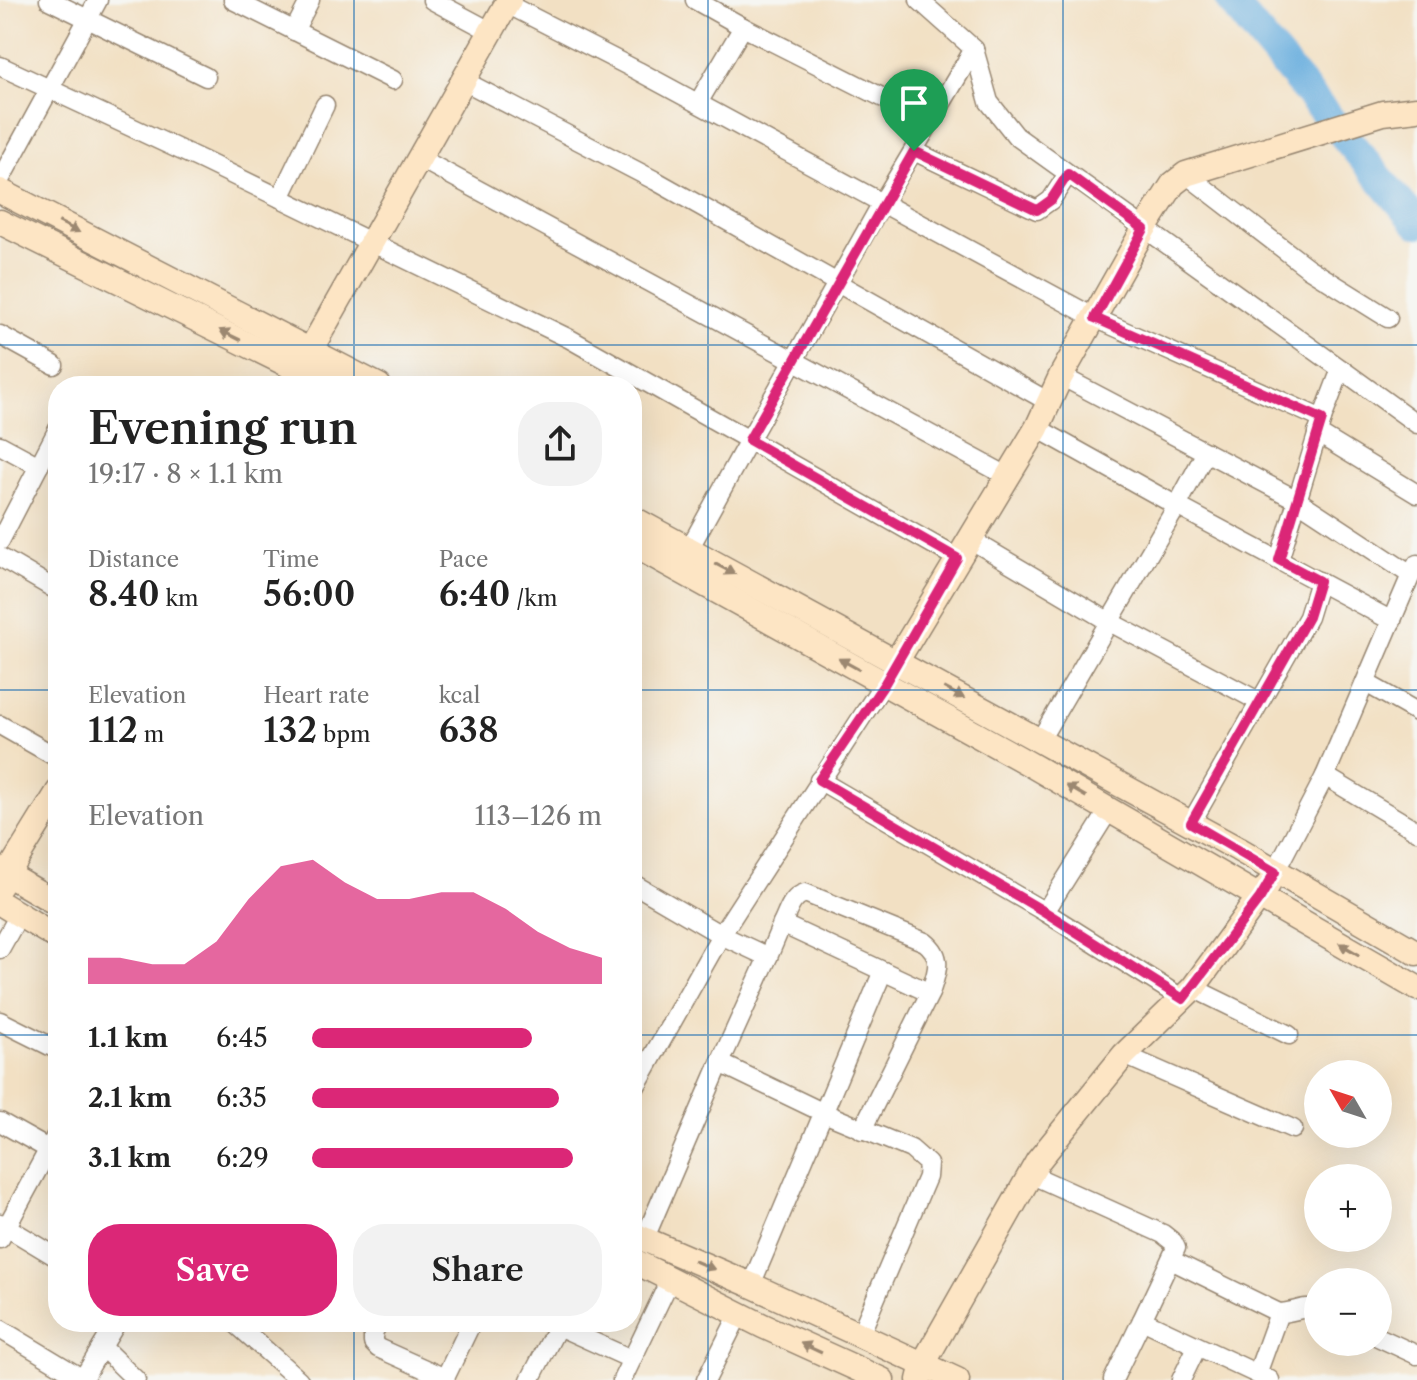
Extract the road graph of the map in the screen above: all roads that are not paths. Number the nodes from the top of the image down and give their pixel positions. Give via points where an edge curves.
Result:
1 (49, 0) edge
2 (98, 0) edge
3 (233, 0) edge
4 (310, 0) edge
5 (432, 0) edge
6 (695, 0) edge
7 (919, 0) edge
8 (508, 2) edge
9 (88, 20) junction
10 (743, 27) junction
11 (294, 31) junction
12 (490, 31) junction
13 (974, 49) junction
14 (0, 66) edge
15 (206, 77) dead end
16 (393, 80) dead end
17 (464, 81) junction
18 (49, 90) junction
19 (698, 103) junction
20 (325, 105) dead end
21 (1417, 109) edge
22 (931, 122) junction
23 (914, 151) junction
24 (421, 159) junction
25 (1068, 174) junction
26 (1186, 174) junction
27 (0, 180) edge
28 (0, 191) edge
29 (280, 198) junction
30 (882, 203) junction
31 (0, 222) edge
32 (1144, 229) junction
33 (372, 242) junction
34 (837, 283) junction
35 (1095, 318) junction
36 (1388, 318) dead end
37 (0, 335) edge
38 (794, 361) junction
39 (54, 365) dead end
40 (300, 369) edge
41 (1341, 369) junction
42 (333, 376) edge
43 (636, 376) edge
44 (1061, 376) junction
45 (642, 380) edge
46 (1049, 402) junction
47 (1417, 424) edge
48 (1320, 426) junction
49 (1037, 428) junction
50 (749, 440) junction
51 (0, 445) edge
52 (48, 448) edge
53 (1206, 452) junction
54 (39, 466) junction
55 (1009, 477) junction
56 (1417, 494) edge
57 (1297, 500) junction
58 (1177, 506) junction
59 (642, 523) edge
60 (0, 541) edge
61 (963, 548) junction
62 (642, 549) edge
63 (689, 549) junction
64 (0, 557) edge
65 (1279, 560) junction
66 (1414, 570) edge
67 (1319, 581) junction
68 (48, 585) edge
69 (1410, 598) edge
70 (1108, 621) junction
71 (1392, 621) junction
72 (891, 673) junction
73 (1366, 683) junction
74 (1258, 701) junction
75 (1417, 712) edge
76 (0, 725) edge
77 (1040, 740) junction
78 (48, 752) edge
79 (1325, 776) junction
80 (819, 780) junction
81 (48, 807) edge
82 (1109, 810) junction
83 (1191, 823) junction
84 (1417, 831) edge
85 (1275, 872) junction
86 (3, 877) edge
87 (642, 889) edge
88 (1260, 898) junction
89 (48, 899) edge
90 (10, 909) edge
91 (1045, 912) junction
92 (782, 924) junction
93 (48, 932) edge
94 (721, 935) junction
95 (0, 949) edge
96 (1417, 953) edge
97 (768, 957) junction
98 (883, 971) junction
99 (1417, 988) edge
100 (930, 993) junction
101 (1188, 994) junction
102 (0, 1021) edge
103 (1289, 1035) dead end
104 (48, 1045) edge
105 (1124, 1055) junction
106 (720, 1063) junction
107 (642, 1074) edge
108 (824, 1113) junction
109 (0, 1122) edge
110 (1293, 1129) dead end
111 (862, 1130) junction
112 (48, 1149) edge
113 (48, 1160) edge
114 (1030, 1174) junction
115 (2, 1230) edge
116 (642, 1232) edge
117 (642, 1247) edge
118 (642, 1251) edge
119 (48, 1253) edge
120 (1171, 1260) junction
121 (670, 1280) junction
122 (751, 1285) junction
123 (1304, 1307) edge
124 (1279, 1313) junction
125 (739, 1314) junction
126 (1142, 1320) junction
127 (0, 1329) edge
128 (111, 1332) edge
129 (245, 1332) edge
130 (374, 1332) edge
131 (467, 1332) edge
132 (549, 1332) edge
133 (570, 1332) edge
134 (860, 1335) junction
135 (1392, 1343) edge
136 (102, 1347) junction
137 (1197, 1347) junction
138 (1417, 1355) edge
139 (631, 1359) junction
140 (921, 1372) edge
141 (1264, 1377) edge
142 (445, 1379) edge
143 (82, 1380) edge
144 (136, 1380) edge
145 (299, 1380) edge
146 (530, 1380) edge
147 (622, 1380) edge
148 (706, 1380) edge
149 (882, 1380) edge
150 (957, 1380) edge
151 (1113, 1380) edge
152 (1181, 1380) edge

1 - 9 street
2 - 9 street
3 - 11 street
4 - 11 street
5 - 12 street
6 - 10 street
7 - 13 street
8 - 12 street
8 - 19 street
9 - 15 street
9 - 18 street
10 - 19 street
10 - 22 street
11 - 16 street
12 - 17 street
13 - 22 street
13 - 25 street via 989,102 1016,136
14 - 18 street
17 - 24 street
17 - 34 street
18 - 27 street
18 - 29 street
19 - 30 street
20 - 29 street
21 - 26 street via 1383,113
22 - 23 street
23 - 25 street via 1037,210 1051,200
23 - 30 street
24 - 33 street
24 - 38 street
25 - 32 street
26 - 32 street via 1173,184
26 - 36 street via 1308,268
28 -> 40 street
29 - 33 street
30 - 34 street
30 - 35 street
40 -> 31 street
32 - 35 street
32 - 41 street
33 - 40 street
33 - 43 street
34 - 38 street
34 - 46 street
35 - 44 street
35 - 48 street
37 - 39 street
38 - 50 street
38 - 55 street
40 - 42 street
41 - 47 street
41 - 48 street
44 - 46 street
44 - 53 street
45 - 50 street
46 - 49 street
48 - 56 street
48 - 57 street
49 - 55 street
49 - 58 street
50 - 61 street
50 - 63 street
51 - 54 street
52 - 54 street
53 - 57 street
53 - 58 street
54 - 60 street
55 - 61 street
57 - 65 street
57 - 66 street
58 - 65 street
58 - 70 street
59 - 63 street
61 - 70 street
61 - 72 street
72 -> 62 street
63 -> 72 street
64 - 68 street
65 - 67 street
66 - 69 street
67 - 71 street
67 - 74 street via 1308,617
69 - 71 street
70 - 74 street
70 - 77 street
71 - 73 street
72 -> 77 street
72 - 80 street
82 -> 72 street
73 - 75 street
73 - 79 street
74 - 83 street
76 - 78 street
77 - 83 street
79 - 84 street
79 - 85 street
80 - 91 street
80 - 94 street
81 - 86 street
82 - 88 street
82 - 91 street
83 - 85 street
85 - 88 street
85 - 96 street
86 - 89 street
87 - 94 street
99 -> 88 street
88 - 101 street
90 - 93 street
90 - 95 street
91 - 101 street
92 - 97 street
92 - 98 street
92 - 100 street via 792,903 805,893 925,942 934,949 939,966
94 - 97 street
94 - 107 street
97 - 106 street
98 - 100 street
98 - 108 street
100 - 111 street
101 - 103 street
101 - 105 street
102 - 104 street
105 - 110 street
105 - 114 street
106 - 108 street
106 - 116 street
108 - 111 street
108 - 122 street
109 - 112 street
111 - 134 street via 911,1149 928,1164
113 - 115 street
114 - 120 street via 1163,1234 1176,1248
114 - 140 street
115 - 119 street
117 -> 122 street
118 - 121 street
120 - 124 street
120 - 126 street
121 - 125 street
121 - 139 street
122 - 134 street
123 - 124 street
124 - 141 street
125 - 148 street
149 -> 125 street
126 - 137 street
126 - 151 street
127 - 143 street
128 - 136 street
129 - 145 street
130 - 142 street via 378,1348
131 - 142 street
132 - 146 street
133 - 139 street
134 - 140 street
135 - 138 street
136 - 143 street
136 - 144 street
137 - 141 street
137 - 152 street
139 - 147 street
140 - 150 street

